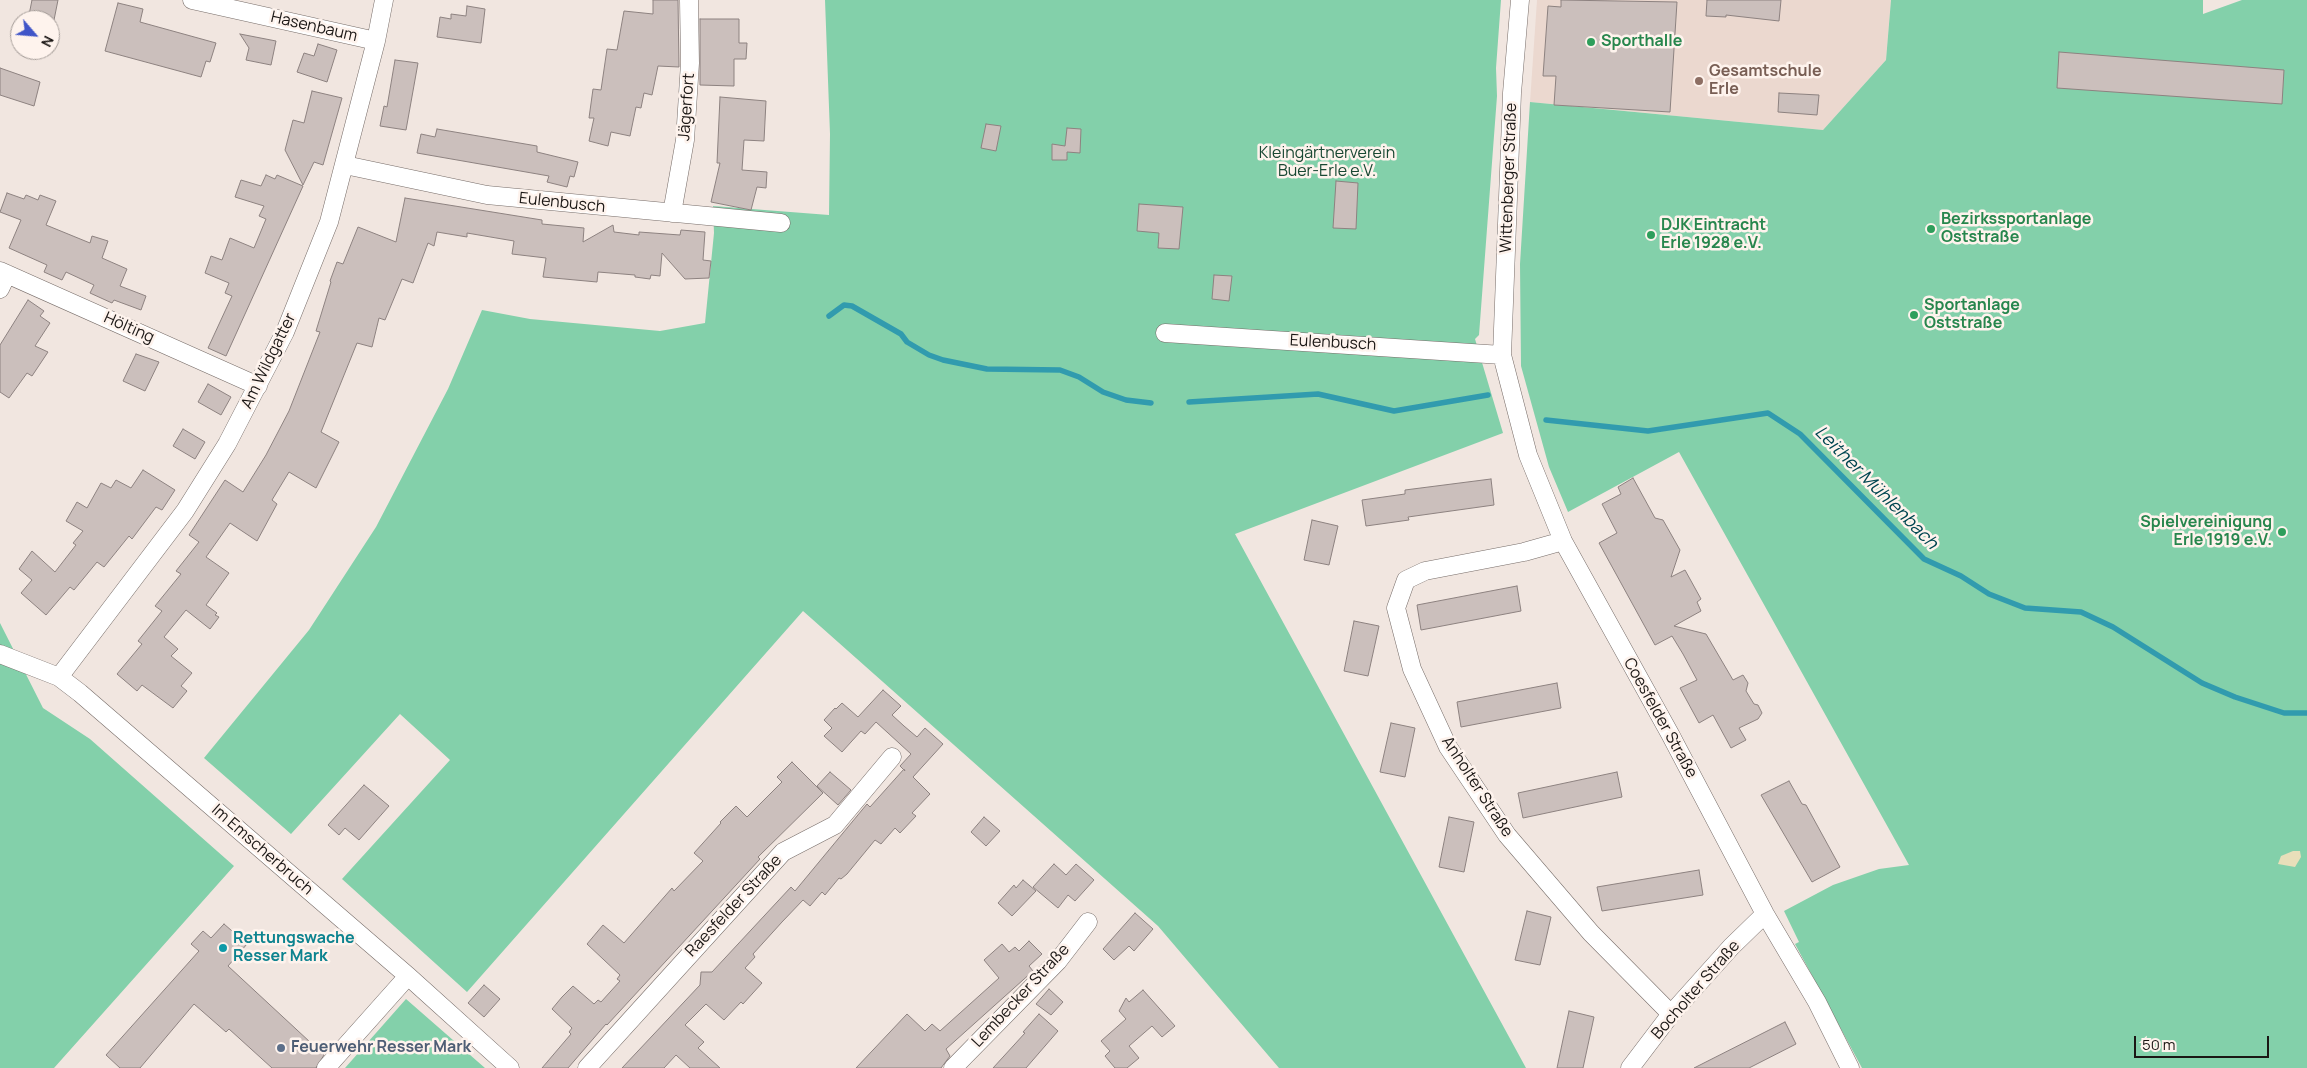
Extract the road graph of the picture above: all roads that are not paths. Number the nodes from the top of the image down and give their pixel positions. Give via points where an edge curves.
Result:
1 (192, 0) edge
2 (384, 0) edge
3 (689, 0) edge
4 (1520, 0) edge
5 (376, 41) junction
6 (345, 165) junction
7 (672, 213) junction
8 (781, 223) dead end
9 (2, 278) edge
10 (1164, 333) dead end
11 (1502, 356) junction
12 (258, 386) junction
13 (1563, 541) junction
14 (0, 654) edge
15 (59, 677) junction
16 (892, 757) dead end
17 (1765, 914) junction
18 (1088, 922) dead end
19 (408, 976) junction
20 (1671, 1014) junction
21 (326, 1068) edge
22 (510, 1068) edge
23 (587, 1068) edge
24 (953, 1068) edge
25 (1630, 1068) edge
26 (1850, 1068) edge

1 - 5 street, Hasenbaum
2 - 5 street, Am Wildgatter
3 - 7 street, Jägerfort via 690,63 685,140
4 - 11 street, Wittenberger Straße via 1512,93
5 - 6 street, Am Wildgatter
6 - 7 street, Eulenbusch via 487,195
6 - 12 street, Am Wildgatter via 329,222 308,277
7 - 8 street, Eulenbusch
9 - 12 street, Hölting
10 - 11 street, Eulenbusch
11 - 13 street, Coesfelder Straße via 1528,455
12 - 15 street, Am Wildgatter via 185,511
13 - 17 street, Coesfelder Straße
13 - 20 street, Anholter Straße via 1425,571 1406,580 1396,608 1412,669 1448,747 1507,835 1591,933
14 - 15 street, Im Emscherbruch
15 - 19 street, Im Emscherbruch
16 - 23 street, Raesfelder Straße via 835,825 783,852
17 - 20 street, Bocholter Straße
17 - 26 street, Coesfelder Straße
18 - 24 street, Lembecker Straße via 1058,961
19 - 21 street
19 - 22 street, Im Emscherbruch
20 - 25 street, Bocholter Straße

